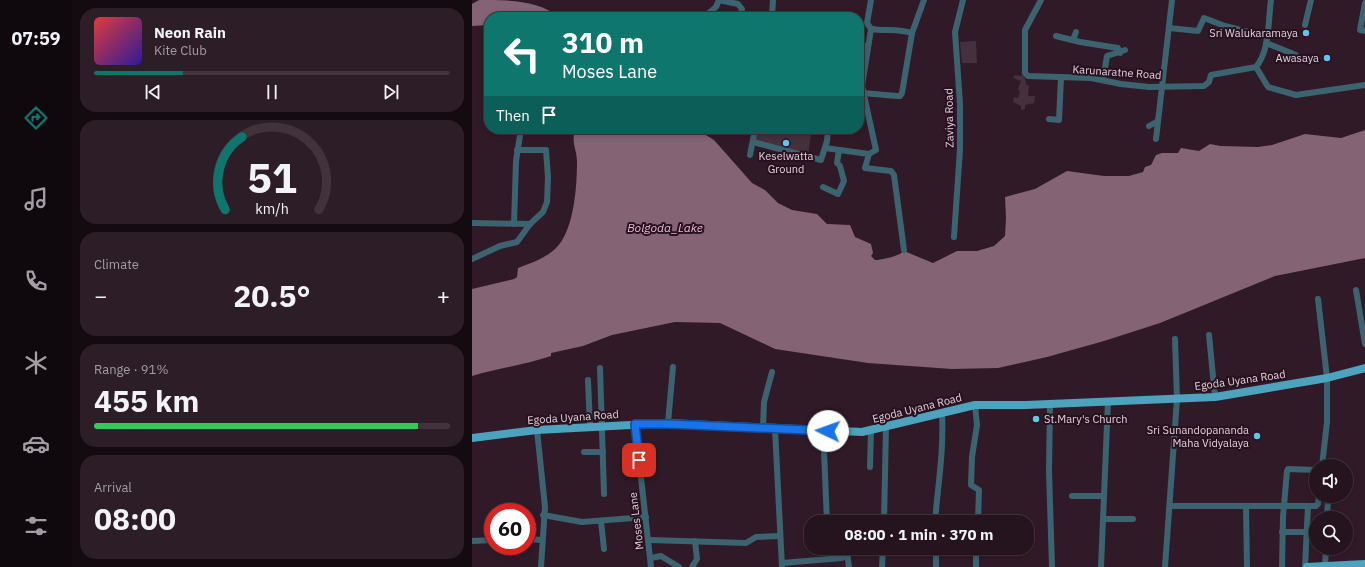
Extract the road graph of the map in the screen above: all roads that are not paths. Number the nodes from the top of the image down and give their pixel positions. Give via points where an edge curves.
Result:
1 (719, 0) edge
2 (773, 0) edge
3 (871, 0) edge
4 (924, 0) edge
5 (963, 0) edge
6 (1041, 0) edge
7 (1172, 0) edge
8 (1271, 0) edge
9 (1310, 0) edge
10 (1365, 3) edge
11 (710, 12) edge
12 (741, 12) edge
13 (772, 12) edge
14 (1305, 25) dead end
15 (1169, 28) junction
16 (872, 29) junction
17 (1365, 31) edge
18 (1076, 32) dead end
19 (912, 33) junction
20 (1056, 36) dead end
21 (1074, 40) junction
22 (1266, 40) junction
23 (864, 46) edge
24 (868, 46) junction
25 (1296, 55) dead end
26 (864, 66) edge
27 (1256, 67) junction
28 (1061, 78) junction
29 (1104, 81) junction
30 (1365, 85) edge
31 (1162, 86) junction
32 (1104, 88) dead end
33 (864, 93) edge
34 (864, 97) edge
35 (1049, 119) dead end
36 (1158, 121) junction
37 (1149, 126) dead end
38 (520, 134) edge
39 (754, 134) edge
40 (827, 134) edge
41 (1156, 139) dead end
42 (753, 142) junction
43 (825, 148) junction
44 (517, 150) junction
45 (839, 150) junction
46 (869, 154) junction
47 (750, 155) dead end
48 (823, 187) dead end
49 (472, 223) edge
50 (514, 224) junction
51 (530, 224) junction
52 (954, 237) dead end
53 (904, 250) dead end
54 (472, 259) edge
55 (1356, 290) dead end
56 (1318, 300) dead end
57 (1209, 335) dead end
58 (1175, 339) dead end
59 (1365, 344) edge
60 (673, 367) dead end
61 (600, 368) dead end
62 (1365, 368) edge
63 (772, 372) dead end
64 (1327, 378) junction
65 (588, 380) dead end
66 (1215, 397) junction
67 (1177, 399) junction
68 (1108, 401) junction
69 (1050, 404) junction
70 (974, 405) junction
71 (942, 412) junction
72 (635, 424) junction
73 (668, 424) junction
74 (590, 426) junction
75 (603, 426) junction
76 (886, 426) junction
77 (763, 428) junction
78 (775, 429) junction
79 (537, 430) junction
80 (871, 430) junction
81 (828, 431) junction
82 (472, 438) edge
83 (584, 452) dead end
84 (603, 452) junction
85 (1323, 459) edge
86 (870, 467) dead end
87 (1309, 470) edge
88 (604, 494) dead end
89 (1072, 496) dead end
90 (1104, 496) junction
91 (1318, 503) edge
92 (1171, 506) junction
93 (1308, 506) junction
94 (1246, 507) junction
95 (1285, 507) junction
96 (543, 515) junction
97 (827, 515) edge
98 (884, 515) edge
99 (936, 515) edge
100 (978, 515) edge
101 (646, 517) junction
102 (1133, 519) dead end
103 (1103, 520) junction
104 (601, 521) junction
105 (1282, 532) junction
106 (1307, 532) junction
107 (779, 536) junction
108 (484, 540) edge
109 (536, 540) edge
110 (542, 540) junction
111 (650, 540) junction
112 (695, 540) junction
113 (472, 541) edge
114 (604, 548) dead end
115 (843, 555) edge
116 (845, 555) edge
117 (883, 555) edge
118 (936, 555) edge
119 (976, 555) edge
120 (1326, 555) edge
121 (651, 558) junction
122 (1365, 564) edge
123 (782, 565) edge
124 (1325, 566) junction
125 (541, 567) edge
126 (651, 567) edge
127 (679, 567) edge
128 (692, 567) edge
129 (848, 567) edge
130 (882, 567) edge
131 (936, 567) edge
132 (976, 567) edge
133 (1052, 567) edge
134 (1101, 567) edge
135 (1165, 567) edge
136 (1247, 567) edge
137 (1282, 567) edge
138 (1306, 567) edge

1 - 11 street
1 - 12 street via 738,4
2 - 13 street
3 - 16 street via 867,23
4 - 19 street
5 - 52 street, Zaviya Road via 955,32 960,149
6 - 28 street, Karunaratne Road via 1025,30 1025,73 1028,76
7 - 15 street
8 - 22 street
9 - 14 street
10 - 17 street via 1360,30
15 - 22 street via 1198,31 1204,18
15 - 31 street
16 - 19 street via 890,32 903,30
16 - 24 street
18 - 21 street
19 - 33 street via 900,96
20 - 21 street
21 - 29 street via 1121,49 1107,56
22 - 25 street
22 - 27 street via 1260,62
23 - 24 street
24 - 26 street
27 - 30 street via 1268,87 1296,95
27 - 31 street, Karunaratne Road via 1211,75 1210,82 1204,86
28 - 29 street, Karunaratne Road via 1090,78
28 - 35 street via 1059,120
29 - 31 street, Karunaratne Road
29 - 32 street
31 - 36 street
34 - 46 street via 876,150
36 - 37 street
36 - 41 street
38 - 44 street
39 - 42 street
40 - 43 street
42 - 43 street via 821,160
42 - 47 street
43 - 45 street
44 - 50 street
44 - 51 street via 546,150 547,154 547,202 543,212
45 - 46 street
45 - 48 street via 836,163 840,166 844,181 838,194
46 - 53 street via 865,168 891,171 894,175
49 - 50 street
50 - 51 street
51 - 54 street via 517,242 500,246
55 - 59 street
56 - 64 street
57 - 66 street
58 - 67 street
60 - 73 street
61 - 75 street
62 - 64 main road, Egoda Uyana Road
63 - 77 street via 764,402
64 - 66 main road, Egoda Uyana Road
64 - 85 street via 1327,422
65 - 74 street
66 - 67 main road, Egoda Uyana Road
67 - 68 main road, Egoda Uyana Road
67 - 92 street
68 - 69 main road, Egoda Uyana Road
68 - 90 street
69 - 70 main road, Egoda Uyana Road
69 - 133 street
70 - 71 main road, Egoda Uyana Road
70 - 100 street via 977,425 971,485 979,490
71 - 76 main road, Egoda Uyana Road
71 - 99 street via 941,477
72 - 73 main road, Egoda Uyana Road
72 - 75 main road, Egoda Uyana Road
72 - 101 street, Moses Lane
73 - 77 main road, Egoda Uyana Road
74 - 75 main road, Egoda Uyana Road
74 - 79 main road, Egoda Uyana Road
75 - 84 street
76 - 80 main road, Egoda Uyana Road
76 - 98 street
77 - 78 main road, Egoda Uyana Road
78 - 81 main road, Egoda Uyana Road
78 - 107 street
79 - 82 main road, Egoda Uyana Road
79 - 96 street via 545,507
80 - 81 main road, Egoda Uyana Road
80 - 86 street
81 - 97 street via 824,451
83 - 84 street
84 - 88 street
87 - 95 street via 1288,469
89 - 90 street
90 - 103 street
91 - 93 street
92 - 94 street
92 - 135 street
93 - 95 street
93 - 106 street
94 - 95 street
94 - 136 street
95 - 105 street
96 - 104 street via 574,522
96 - 110 street
101 - 104 street
101 - 111 street, Moses Lane
102 - 103 street
103 - 134 street
104 - 114 street
105 - 106 street
105 - 137 street
106 - 138 street
107 - 112 street via 756,537 746,543
107 - 123 street
108 - 113 street
109 - 110 street
110 - 125 street
111 - 112 street
111 - 121 street, Moses Lane
112 - 128 street via 697,559
115 - 123 street via 842,558
116 - 129 street
117 - 130 street
118 - 131 street
119 - 132 street
120 - 124 street
121 - 126 street, Moses Lane
121 - 127 street via 661,556
122 - 124 main road
124 - 138 main road

